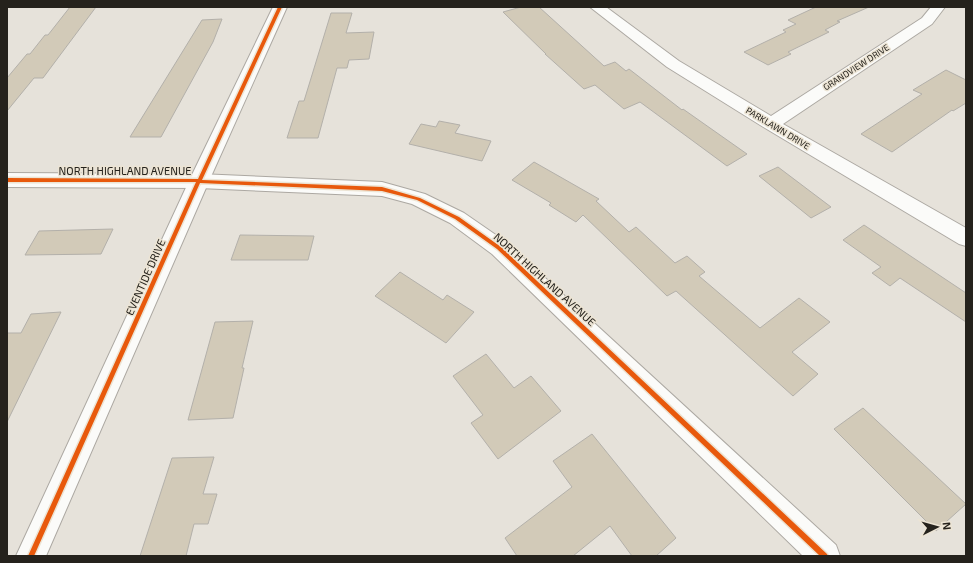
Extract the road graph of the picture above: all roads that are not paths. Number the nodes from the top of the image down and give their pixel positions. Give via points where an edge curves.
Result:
1 (280, 7) edge
2 (597, 7) edge
3 (938, 7) edge
4 (771, 124) junction
5 (7, 180) edge
6 (199, 181) junction
7 (966, 238) edge
8 (31, 556) edge
9 (826, 556) edge

1 - 6 street, EVENTIDE DRIVE
2 - 4 street, PARKLAWN DRIVE via 673,64
3 - 4 street, GRANDVIEW DRIVE via 927,20
4 - 7 street, PARKLAWN DRIVE
5 - 6 street, NORTH HIGHLAND AVENUE
6 - 8 street, EVENTIDE DRIVE
6 - 9 street, NORTH HIGHLAND AVENUE via 382,189 418,199 457,218 499,248

